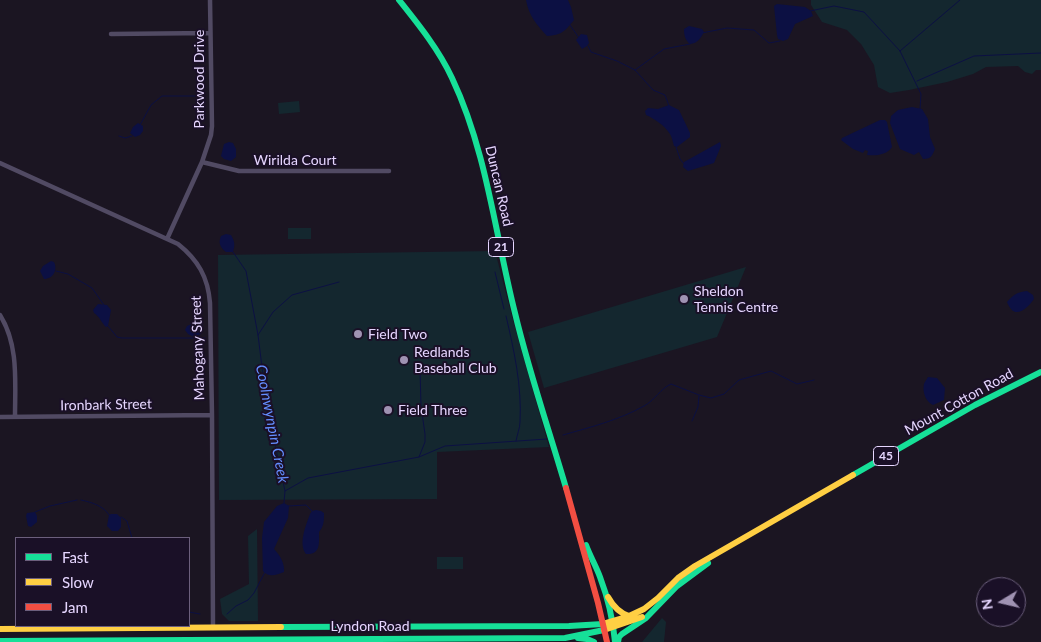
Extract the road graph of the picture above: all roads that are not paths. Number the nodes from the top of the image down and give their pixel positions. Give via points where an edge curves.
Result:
1 (210, 0) edge
2 (399, 0) edge
3 (210, 33) junction
4 (111, 34) dead end
5 (202, 162) junction
6 (0, 163) edge
7 (389, 171) dead end
8 (167, 239) junction
9 (0, 315) edge
10 (1041, 372) edge
11 (212, 415) junction
12 (0, 417) edge
13 (15, 417) junction
14 (572, 508) junction
15 (733, 545) junction
16 (716, 557) junction
17 (604, 590) junction
18 (631, 616) junction
19 (612, 624) junction
20 (509, 626) junction
21 (604, 627) junction
22 (213, 628) junction
23 (0, 629) edge
24 (509, 638) junction
25 (565, 638) junction
26 (0, 641) edge
27 (213, 641) edge
28 (594, 642) edge
29 (606, 642) edge
30 (616, 642) edge

1 - 3 street, Parkwood Drive
2 - 14 main road, Duncan Road / 21 via 440,58 463,104 491,199 515,314
3 - 4 street
3 - 5 street, Parkwood Drive via 212,126
5 - 7 street, Wirilda Court via 239,171
5 - 8 street, Parkwood Drive
6 - 8 street, Mahogany Street
8 - 11 street, Mahogany Street via 178,244 196,261 209,293
9 - 13 street via 14,357
10 - 15 main road, Mount Cotton Road / 45 via 975,405
11 - 13 street, Ironbark Street
11 - 22 street, Mahogany Street
12 - 13 street, Ironbark Street
14 - 17 main road, Duncan Road / 21
14 - 21 main road, Duncan Road / 21
15 - 16 main road, Mount Cotton Road / 45
15 - 18 main road, Mount Cotton Road / 45 via 683,574 648,607
16 - 19 main road via 680,580 644,615
16 - 30 main road, Mount Cotton Road / 45 via 682,582
17 - 18 main road via 619,611
17 - 19 main road, Duncan Road / 21
18 - 19 main road, Mount Cotton Road / 45
19 - 21 main road, Mount Cotton Road / 45
19 - 30 main road, Duncan Road / 21
20 - 21 main road, Lyndon Road
20 - 22 main road, Lyndon Road
20 - 24 main road
21 - 25 main road, Lyndon Road
21 - 29 main road, 21
22 - 23 main road, Lyndon Road
22 - 27 main road
24 - 25 main road, Lyndon Road
24 - 27 main road, Lyndon Road
25 - 28 main road
26 - 27 main road, Lyndon Road

